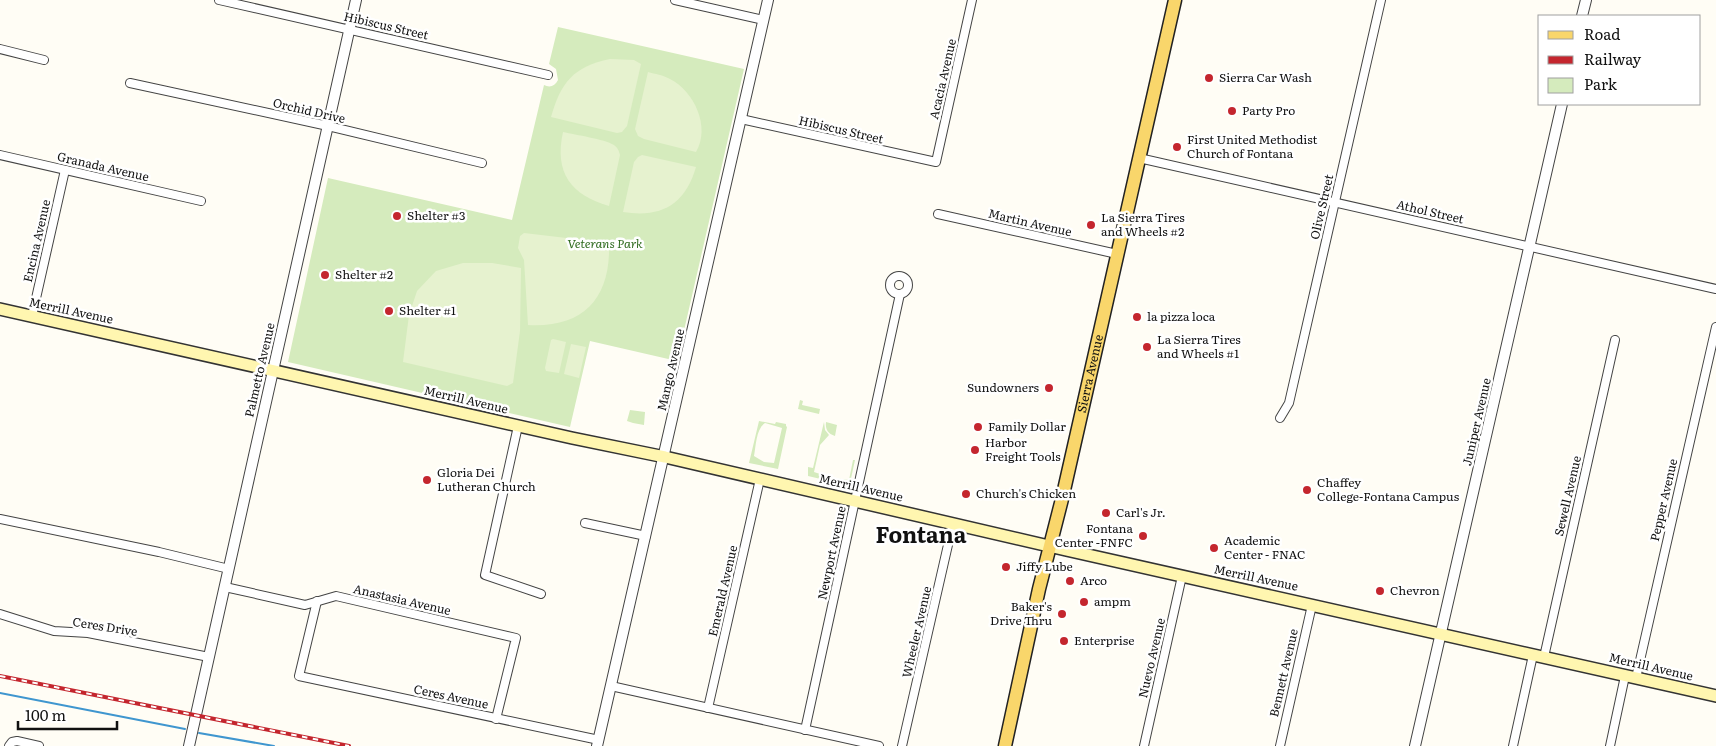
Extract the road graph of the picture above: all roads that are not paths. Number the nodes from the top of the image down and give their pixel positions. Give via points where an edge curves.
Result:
1 (220, 0) edge
2 (356, 0) edge
3 (675, 0) edge
4 (768, 0) edge
5 (972, 0) edge
6 (1175, 0) edge
7 (1381, 0) edge
8 (1586, 0) edge
9 (1582, 15) edge
10 (764, 20) junction
11 (349, 29) junction
12 (0, 49) edge
13 (44, 60) dead end
14 (548, 75) dead end
15 (130, 83) dead end
16 (1562, 105) edge
17 (741, 119) junction
18 (328, 126) junction
19 (0, 155) edge
20 (1139, 158) junction
21 (936, 162) joint
22 (482, 163) dead end
23 (65, 170) junction
24 (201, 201) dead end
25 (1335, 202) junction
26 (938, 214) dead end
27 (1530, 246) junction
28 (1117, 254) junction
29 (1716, 289) edge
30 (900, 294) dead end
31 (0, 309) edge
32 (32, 316) junction
33 (1716, 326) edge
34 (1615, 340) dead end
35 (273, 370) junction
36 (1280, 418) dead end
37 (518, 426) junction
38 (665, 457) junction
39 (760, 479) junction
40 (855, 501) junction
41 (0, 519) edge
42 (585, 523) dead end
43 (953, 524) junction
44 (646, 536) junction
45 (1050, 546) junction
46 (228, 569) junction
47 (1182, 576) junction
48 (225, 587) junction
49 (541, 594) dead end
50 (317, 601) junction
51 (1312, 605) junction
52 (0, 614) edge
53 (1441, 634) junction
54 (1538, 656) junction
55 (208, 657) junction
56 (1631, 677) junction
57 (611, 686) junction
58 (1716, 696) edge
59 (708, 708) junction
60 (496, 718) junction
61 (805, 730) junction
62 (598, 743) edge
63 (10, 744) edge
64 (39, 746) edge
65 (189, 746) edge
66 (879, 746) edge
67 (902, 746) edge
68 (1005, 746) edge
69 (1144, 746) edge
70 (1280, 746) edge
71 (1415, 746) edge
72 (1513, 746) edge
73 (1610, 746) edge

1 - 11 street, Hibiscus Street
2 - 11 street, Palmetto Avenue
3 - 10 street
4 - 10 street, Mango Avenue
5 - 21 street, Acacia Avenue
6 - 20 main road, Sierra Avenue
7 - 25 street, Olive Street
8 - 9 street
10 - 17 street, Mango Avenue
11 - 14 street, Hibiscus Street
11 - 18 street, Palmetto Avenue
12 - 13 street
15 - 18 street, Orchid Drive
16 - 27 street, Juniper Avenue
17 - 21 street, Hibiscus Street
17 - 38 street, Mango Avenue
18 - 22 street, Orchid Drive
18 - 35 street, Palmetto Avenue
19 - 23 street, Granada Avenue
20 - 25 street, Athol Street
20 - 28 main road, Sierra Avenue
23 - 24 street, Granada Avenue
23 - 32 street, Encina Avenue
25 - 27 street, Athol Street
25 - 36 street, Olive Street via 1289,403
26 - 28 street, Martin Avenue
27 - 29 street, Athol Street
27 - 53 street, Juniper Avenue
28 - 45 main road, Sierra Avenue
30 - 40 street, Newport Avenue
31 - 32 main road, Merrill Avenue
32 - 35 main road, Merrill Avenue
33 - 56 street, Pepper Avenue
34 - 54 street, Sewell Avenue
35 - 37 main road, Merrill Avenue
35 - 46 street, Palmetto Avenue
37 - 38 main road, Merrill Avenue
37 - 49 street via 486,575
38 - 39 main road, Merrill Avenue
38 - 44 street, Mango Avenue
39 - 40 main road, Merrill Avenue
39 - 59 street, Emerald Avenue
40 - 43 main road, Merrill Avenue
40 - 61 street, Newport Avenue
41 - 46 street
42 - 44 street
43 - 45 main road, Merrill Avenue
43 - 67 street, Wheeler Avenue
44 - 57 street, Mango Avenue
45 - 47 main road, Merrill Avenue
45 - 68 main road, Sierra Avenue
46 - 48 street, Palmetto Avenue
47 - 51 main road, Merrill Avenue
47 - 69 street, Nuevo Avenue
48 - 50 street, Anastasia Avenue via 306,605
48 - 55 street, Palmetto Avenue
50 - 60 street, Ceres Avenue via 299,676
50 - 60 street, Anastasia Avenue via 336,596 516,638
51 - 53 main road, Merrill Avenue
51 - 70 street, Bennett Avenue
52 - 55 street, Ceres Drive via 54,632 88,633
53 - 54 main road, Merrill Avenue
53 - 71 street, Juniper Avenue
54 - 56 main road, Merrill Avenue
54 - 72 street, Sewell Avenue
55 - 65 street, Palmetto Avenue
56 - 58 main road, Merrill Avenue
56 - 73 street, Pepper Avenue
57 - 59 street
57 - 62 street, Mango Avenue
59 - 61 street
60 - 62 street, Ceres Avenue
61 - 66 street
63 - 64 street via 17,741

